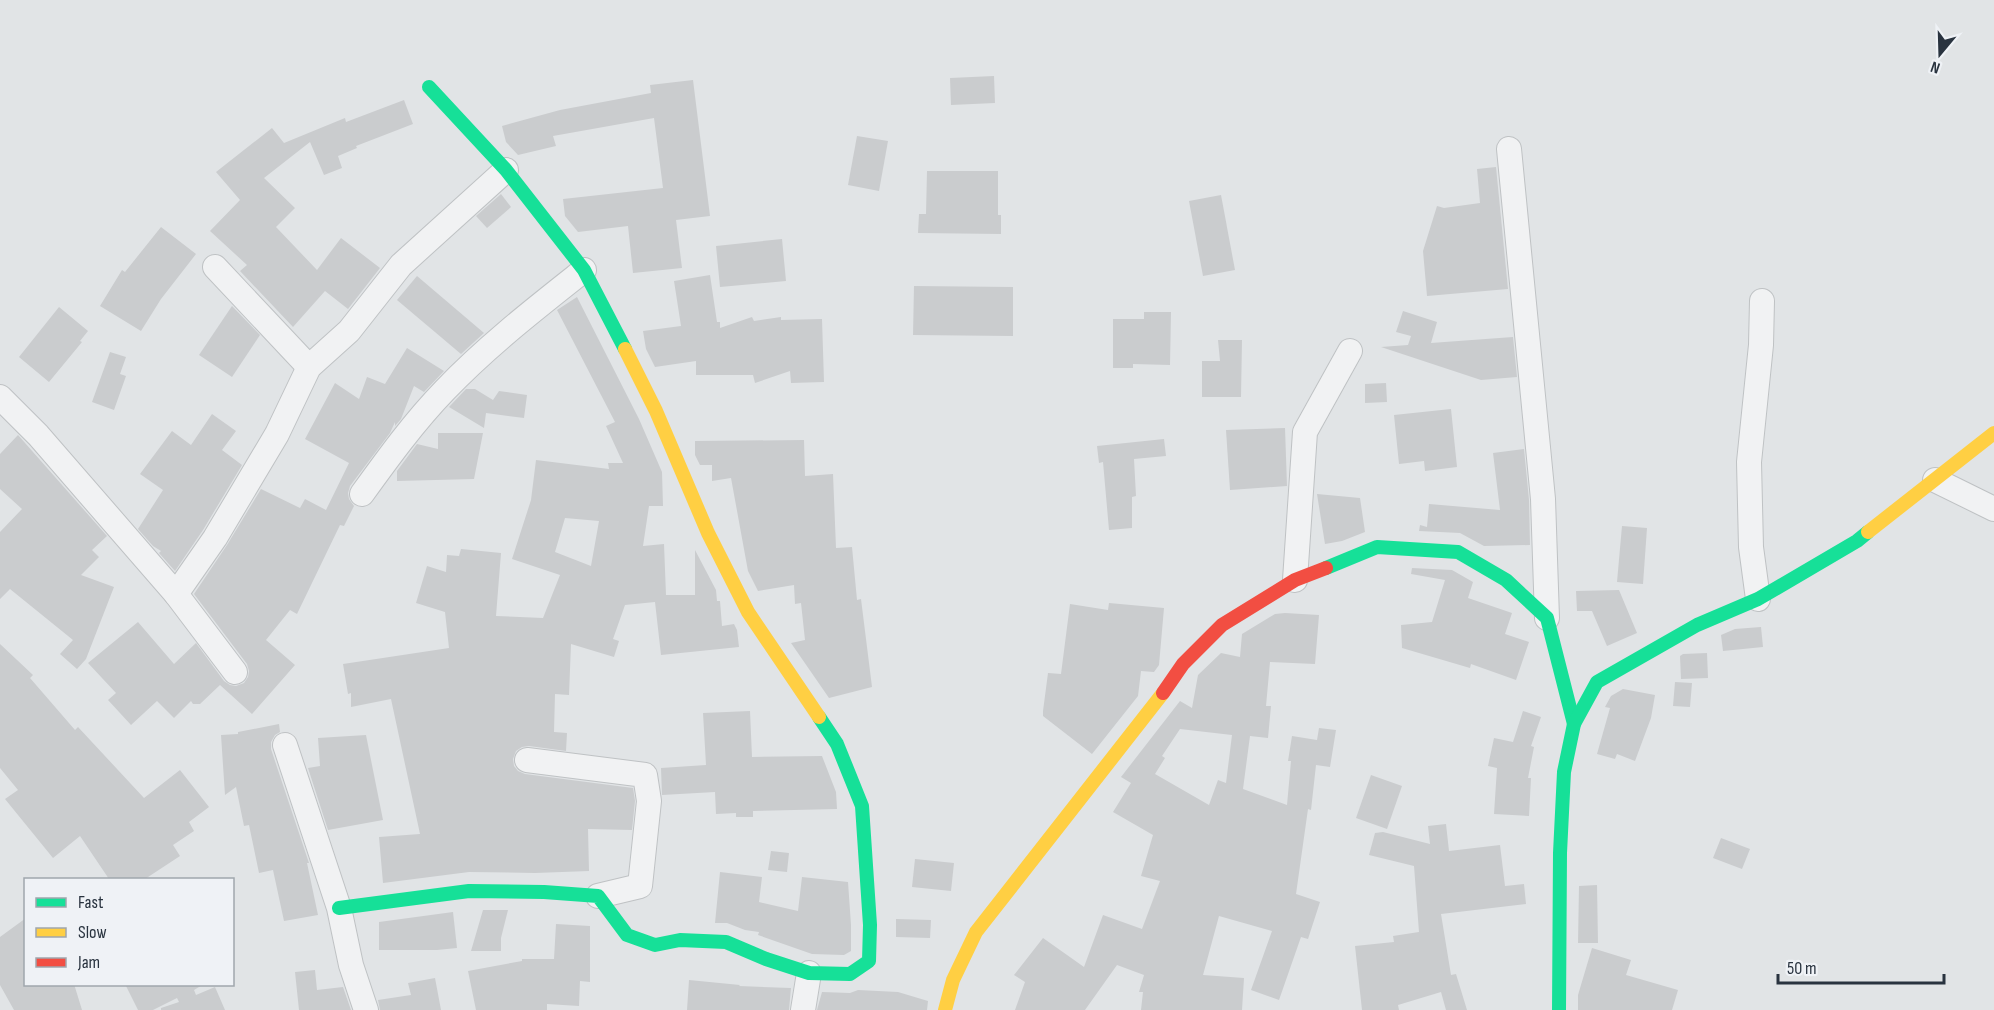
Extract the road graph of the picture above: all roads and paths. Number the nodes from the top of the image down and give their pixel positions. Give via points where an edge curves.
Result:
1 (429, 87) dead end
2 (1509, 149) dead end
3 (506, 170) junction
4 (215, 267) dead end
5 (584, 270) junction
6 (1762, 301) dead end
7 (1350, 351) dead end
8 (309, 367) junction
9 (0, 397) edge
10 (1994, 434) edge
11 (1935, 480) junction
12 (362, 494) dead end
13 (1994, 509) edge
14 (1295, 580) junction
15 (176, 594) junction
16 (1758, 599) junction
17 (1547, 618) junction
18 (235, 672) dead end
19 (1574, 724) junction
20 (285, 745) dead end
21 (527, 760) dead end
22 (598, 896) junction
23 (339, 908) junction
24 (809, 973) junction
25 (366, 1010) edge
26 (802, 1010) edge
27 (945, 1010) edge
28 (1559, 1010) edge

1 - 3 street
2 - 17 street via 1544,499
3 - 5 street
3 - 8 street via 401,265 349,331
4 - 8 street
5 - 12 street via 517,323 445,390
5 - 24 street via 657,411 708,532 748,612 837,744 862,806 869,962 850,974
6 - 16 street via 1749,462 1751,547
7 - 14 street via 1305,432
8 - 15 street via 277,434
9 - 15 street via 38,435
10 - 11 street
11 - 13 street
11 - 16 street via 1857,541
14 - 17 street via 1377,547 1458,552 1506,579
14 - 27 street via 1222,625 1183,664 976,932 953,980
15 - 18 street
16 - 19 street via 1697,626 1597,682
17 - 19 street
19 - 28 street via 1564,772
20 - 23 street
21 - 22 street via 645,775 650,801 640,886
22 - 23 street via 469,891
22 - 24 street via 627,935 646,942 726,942
23 - 25 street
24 - 26 street

